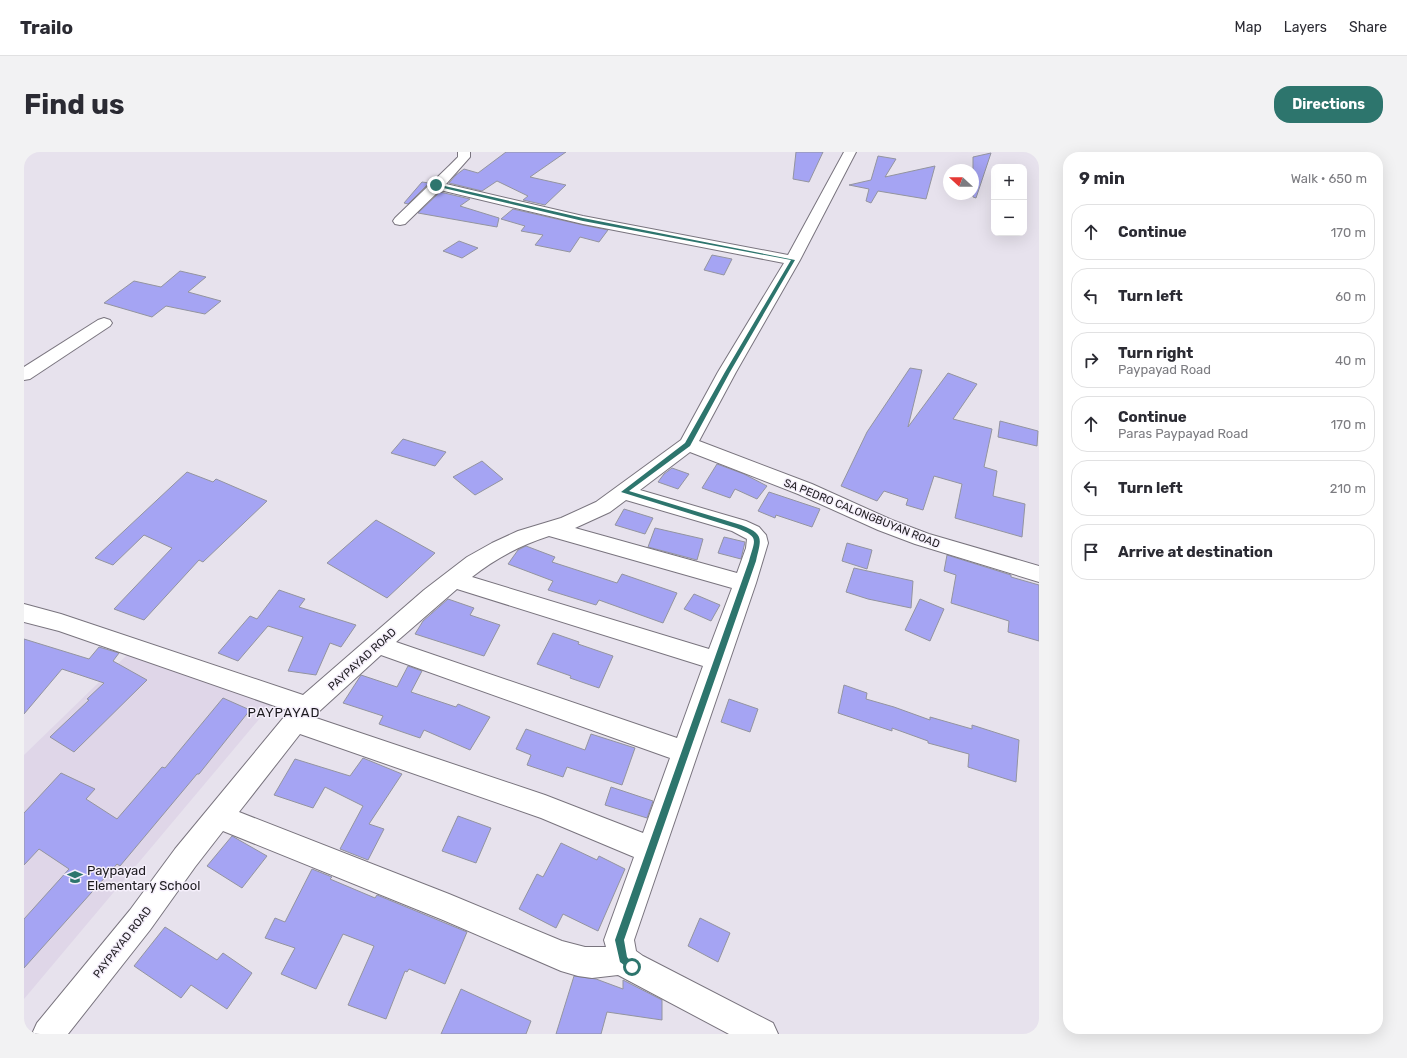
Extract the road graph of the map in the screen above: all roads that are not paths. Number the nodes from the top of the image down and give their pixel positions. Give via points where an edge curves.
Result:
1 (464, 152) edge
2 (850, 152) edge
3 (436, 185) junction
4 (400, 221) dead end
5 (793, 260) junction
6 (104, 322) dead end
7 (24, 375) edge
8 (688, 444) junction
9 (624, 492) junction
10 (550, 528) junction
11 (1038, 575) edge
12 (453, 580) junction
13 (745, 583) junction
14 (24, 612) edge
15 (378, 645) junction
16 (717, 661) junction
17 (301, 715) junction
18 (686, 752) junction
19 (219, 817) junction
20 (651, 850) junction
21 (623, 959) junction
22 (48, 1034) edge
23 (762, 1034) edge

1 - 3 street via 462,160
2 - 5 street
3 - 4 street
3 - 5 street via 576,218
5 - 8 street
6 - 7 street
8 - 9 street, PAYPAYAD ROAD
8 - 11 street, SA PEDRO CALONGBUYAN ROAD via 805,489 914,536
9 - 10 street, PAYPAYAD ROAD via 603,507
9 - 13 street via 739,526 756,535 758,545
10 - 12 street, PAYPAYAD ROAD via 524,536 499,548
10 - 13 street
12 - 15 street, PAYPAYAD ROAD
12 - 16 street
13 - 16 street
14 - 17 street via 62,623
15 - 17 street, PAYPAYAD ROAD
15 - 18 street
16 - 18 street
17 - 19 street, PAYPAYAD ROAD
17 - 20 street
18 - 20 street
19 - 21 street via 449,908 567,958 596,964
19 - 22 street, PAYPAYAD ROAD
20 - 21 street via 619,940
21 - 23 street via 632,967

